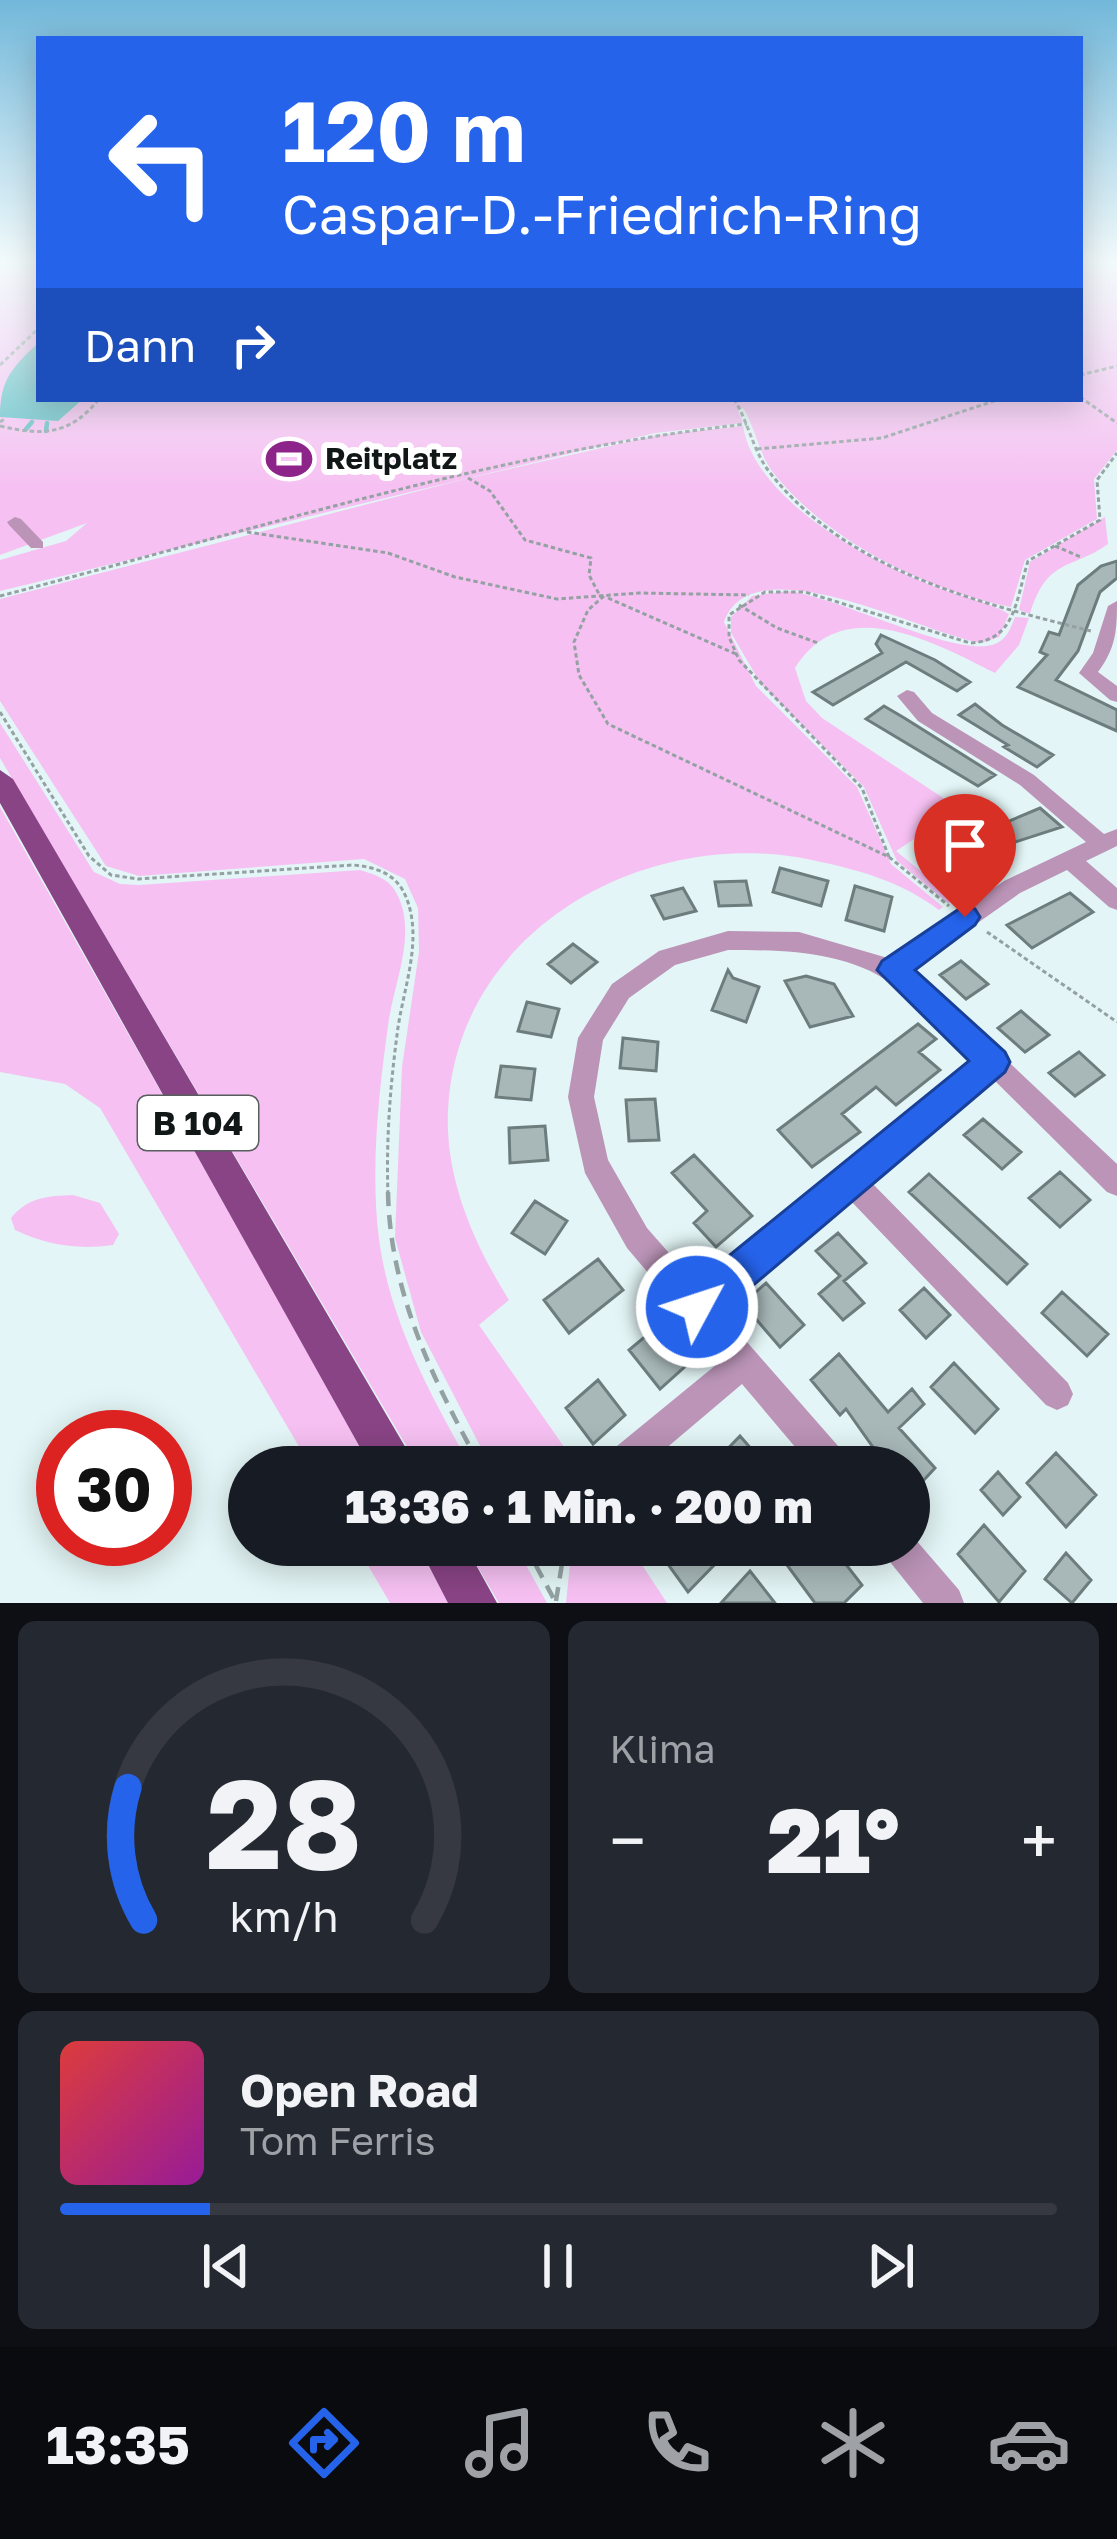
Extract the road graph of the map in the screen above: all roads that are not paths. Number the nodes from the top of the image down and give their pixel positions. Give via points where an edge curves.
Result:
1 (15, 522) dead end
2 (37, 545) dead end
3 (1117, 607) edge
4 (907, 696) dead end
5 (1117, 696) edge
6 (0, 779) edge
7 (1109, 840) edge
8 (1068, 858) junction
9 (1117, 901) edge
10 (893, 970) junction
11 (993, 1062) junction
12 (850, 1180) junction
13 (1117, 1183) edge
14 (697, 1307) junction
15 (742, 1364) junction
16 (1057, 1394) dead end
17 (383, 1446) edge
18 (643, 1446) edge
19 (815, 1446) edge
20 (452, 1566) edge
21 (915, 1566) edge
22 (474, 1603) edge
23 (946, 1603) edge

1 - 2 street
3 - 5 street via 1088,674
4 - 7 street via 925,717
6 - 17 main road, B 104
7 - 8 street
8 - 9 street
8 - 10 street
10 - 11 street
10 - 14 street via 790,939 711,942 646,970 602,1016 579,1079 588,1157 607,1198
11 - 12 street
11 - 13 street
12 - 14 street
12 - 16 street
14 - 15 street
15 - 18 street
15 - 19 street
20 - 22 main road
21 - 23 street

